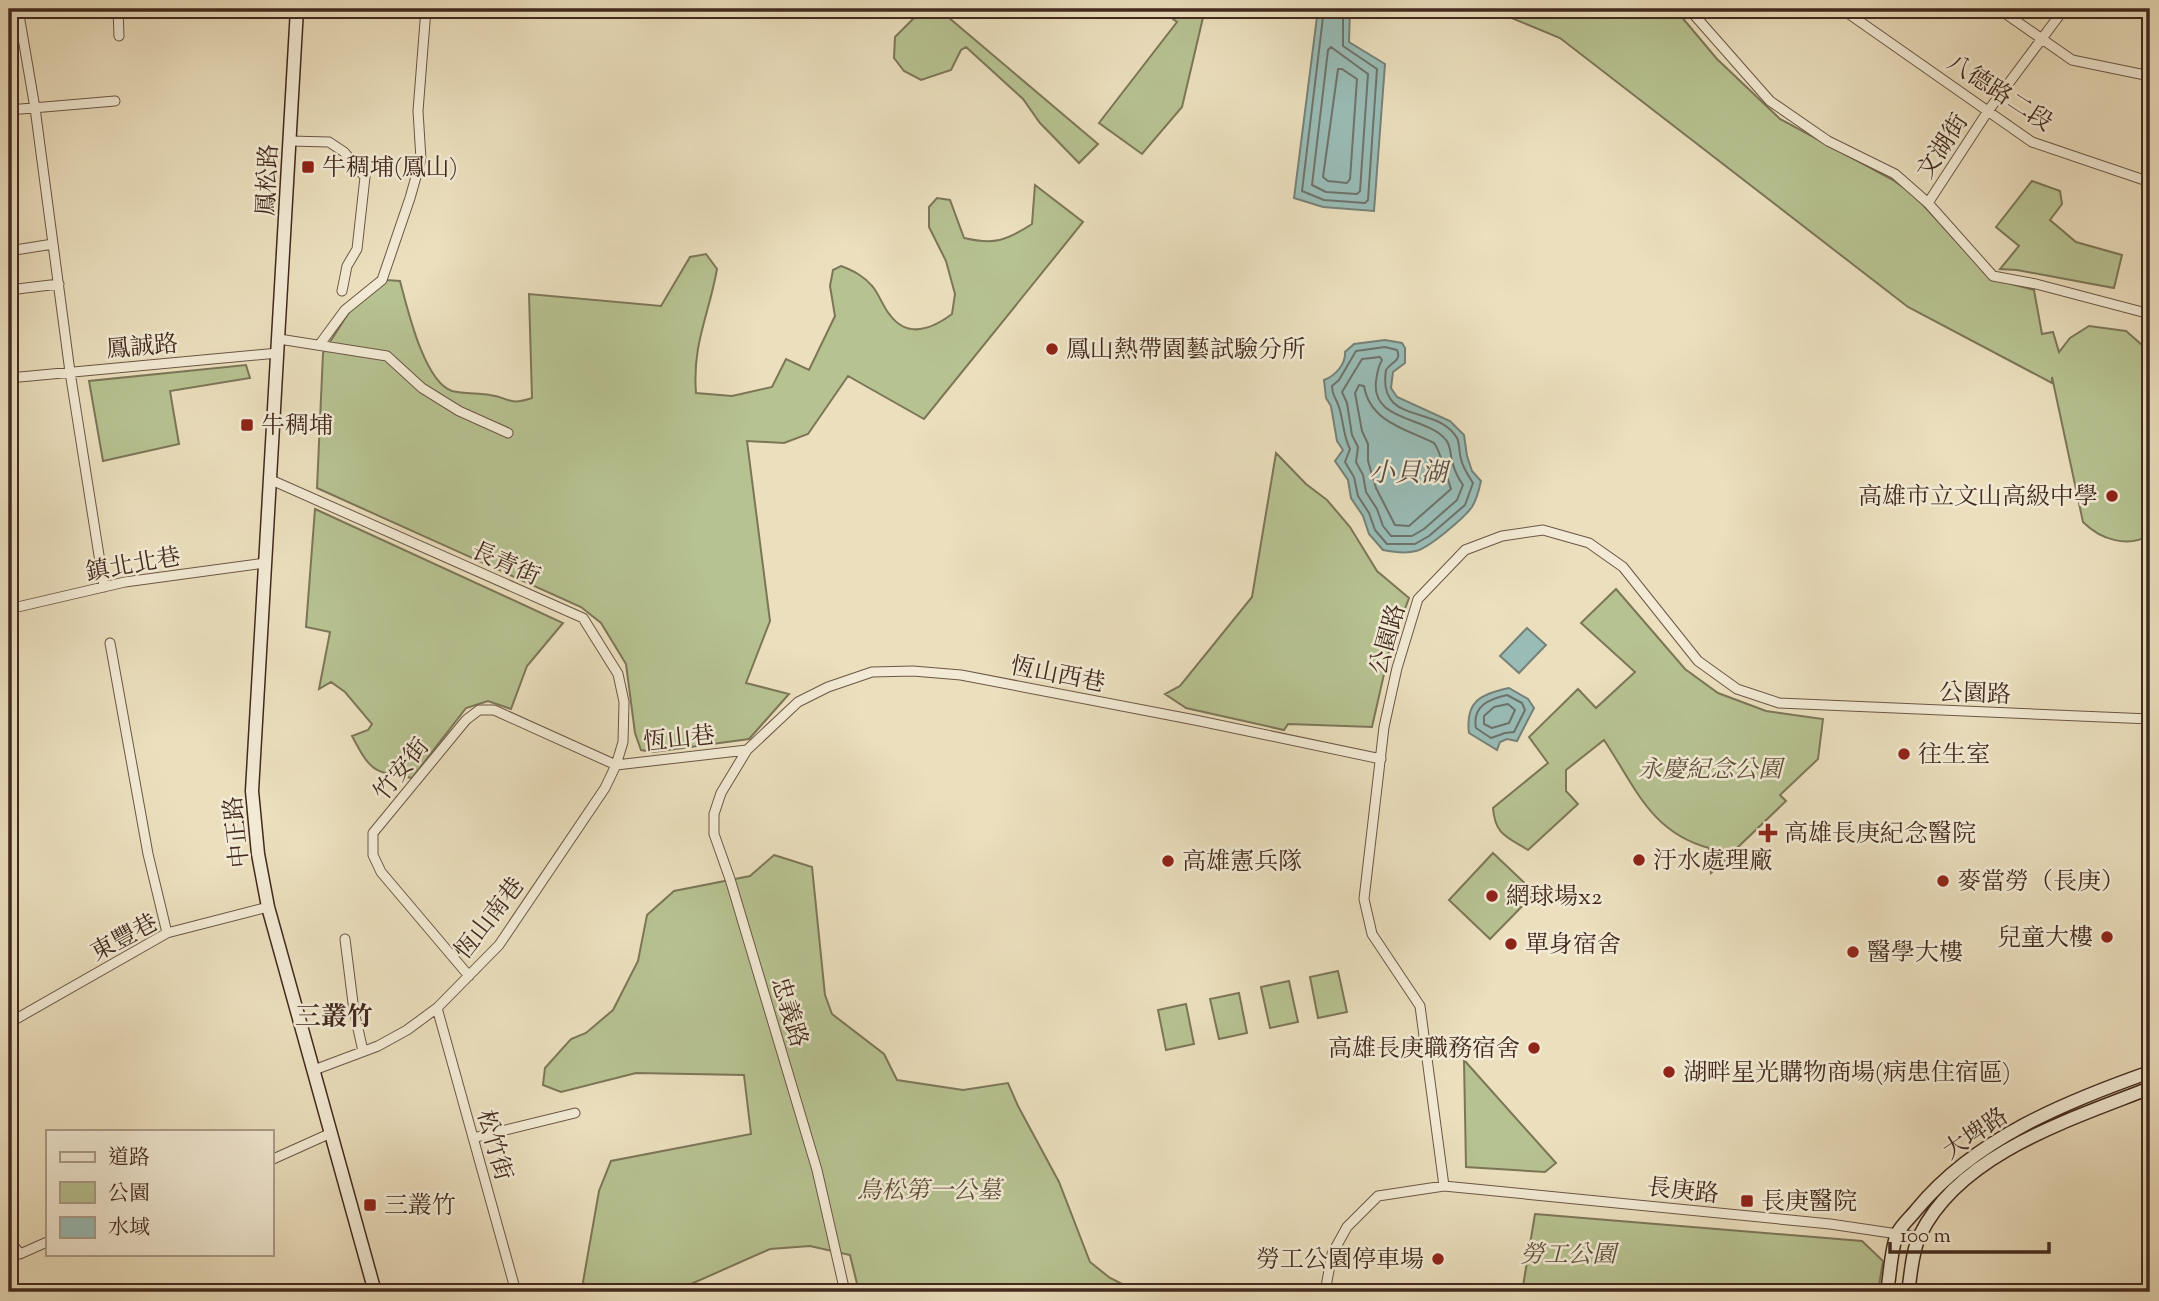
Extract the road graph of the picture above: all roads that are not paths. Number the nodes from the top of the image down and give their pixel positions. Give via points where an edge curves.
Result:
1 (18, 9) edge
2 (118, 9) edge
3 (297, 9) edge
4 (426, 9) edge
5 (1689, 9) edge
6 (1842, 9) edge
7 (2000, 9) edge
8 (2064, 9) edge
9 (119, 36) dead end
10 (2041, 38) junction
11 (2150, 76) edge
12 (115, 100) dead end
13 (35, 108) junction
14 (9, 110) edge
15 (1988, 111) junction
16 (290, 141) junction
17 (2150, 182) edge
18 (1928, 203) junction
19 (9, 216) edge
20 (52, 244) junction
21 (11, 250) edge
22 (58, 284) junction
23 (9, 290) edge
24 (342, 291) dead end
25 (2150, 314) edge
26 (279, 339) junction
27 (320, 344) junction
28 (278, 353) junction
29 (70, 372) junction
30 (9, 378) edge
31 (508, 433) dead end
32 (269, 479) junction
33 (265, 563) junction
34 (104, 587) junction
35 (9, 609) edge
36 (110, 643) dead end
37 (2150, 719) edge
38 (747, 750) junction
39 (1381, 759) junction
40 (616, 765) junction
41 (268, 907) junction
42 (167, 933) junction
43 (345, 939) dead end
44 (469, 976) junction
45 (437, 1008) junction
46 (9, 1023) edge
47 (363, 1051) junction
48 (314, 1070) junction
49 (2150, 1072) edge
50 (2150, 1088) edge
51 (575, 1113) dead end
52 (331, 1133) junction
53 (473, 1138) junction
54 (273, 1159) edge
55 (1444, 1186) junction
56 (1897, 1233) junction
57 (1918, 1237) junction
58 (9, 1240) edge
59 (46, 1242) edge
60 (374, 1292) edge
61 (516, 1292) edge
62 (845, 1292) edge
63 (1325, 1292) edge
64 (1886, 1292) edge
65 (1908, 1292) edge

1 - 13 street
2 - 9 street
3 - 16 main road, 鳳松路
4 - 27 street via 418,111 421,159 410,198 382,280 345,310
5 - 18 street via 1770,101 1828,141 1895,174
6 - 15 street, 八德路二段
7 - 10 street
8 - 10 street, 文湖街
10 - 11 street via 2072,60
10 - 15 street, 文湖街
12 - 13 street
13 - 14 street
13 - 20 street
15 - 17 street, 八德路二段 via 2032,142
15 - 18 street, 文湖街
16 - 24 street via 329,142 365,177 357,249 347,266
16 - 26 main road, 鳳松路
18 - 25 street via 1993,275
19 - 21 street
20 - 21 street
20 - 22 street
22 - 23 street
22 - 29 street
26 - 27 street
26 - 28 main road, 鳳松路
27 - 31 street via 387,356 422,388
28 - 29 street, 鳳誠路
28 - 32 main road, 中正路
29 - 30 street, 鳳誠路
29 - 34 street
32 - 33 main road, 中正路
32 - 40 street, 長青街 via 583,618 618,674 624,702 623,742
33 - 34 street, 鎮北北巷
33 - 41 main road, 中正路 via 252,791
34 - 35 street, 鎮北北巷
36 - 42 street
37 - 39 street, 公園路 via 1779,704 1737,690 1698,661 1623,567 1589,543 1543,530 1502,536 1465,550 1418,599 1397,668
38 - 39 street, 恆山西巷 via 798,702 828,687 872,672 913,671 961,675
38 - 40 street, 恆山巷
38 - 62 street, 忠義路 via 721,793 714,834 817,1170
39 - 55 street, 公園路 via 1364,900 1372,934 1420,1006
40 - 44 street, 恆山南巷 via 499,945
40 - 44 street, 竹安街 via 494,710 479,710 373,833 373,855 381,872
41 - 42 street, 東豐巷
41 - 48 main road, 中正路
42 - 46 street, 東豐巷
43 - 47 street
44 - 45 street, 恆山南巷
45 - 47 street, 恆山南巷 via 407,1030
45 - 53 street, 松竹街
47 - 48 street, 恆山南巷
48 - 52 main road, 中正路
49 - 56 main road, 大埤路 via 2039,1116 1990,1146 1947,1176
50 - 57 main road, 大埤路 via 2005,1150 1964,1181 1932,1214
51 - 53 street
52 - 54 street
52 - 60 main road, 中正路
53 - 61 street, 松竹街
55 - 56 street, 長庚路
55 - 63 street via 1378,1196 1347,1227 1332,1254
56 - 57 street, 長庚路
56 - 64 main road
57 - 65 main road, 大埤路
58 - 59 street via 20,1254

